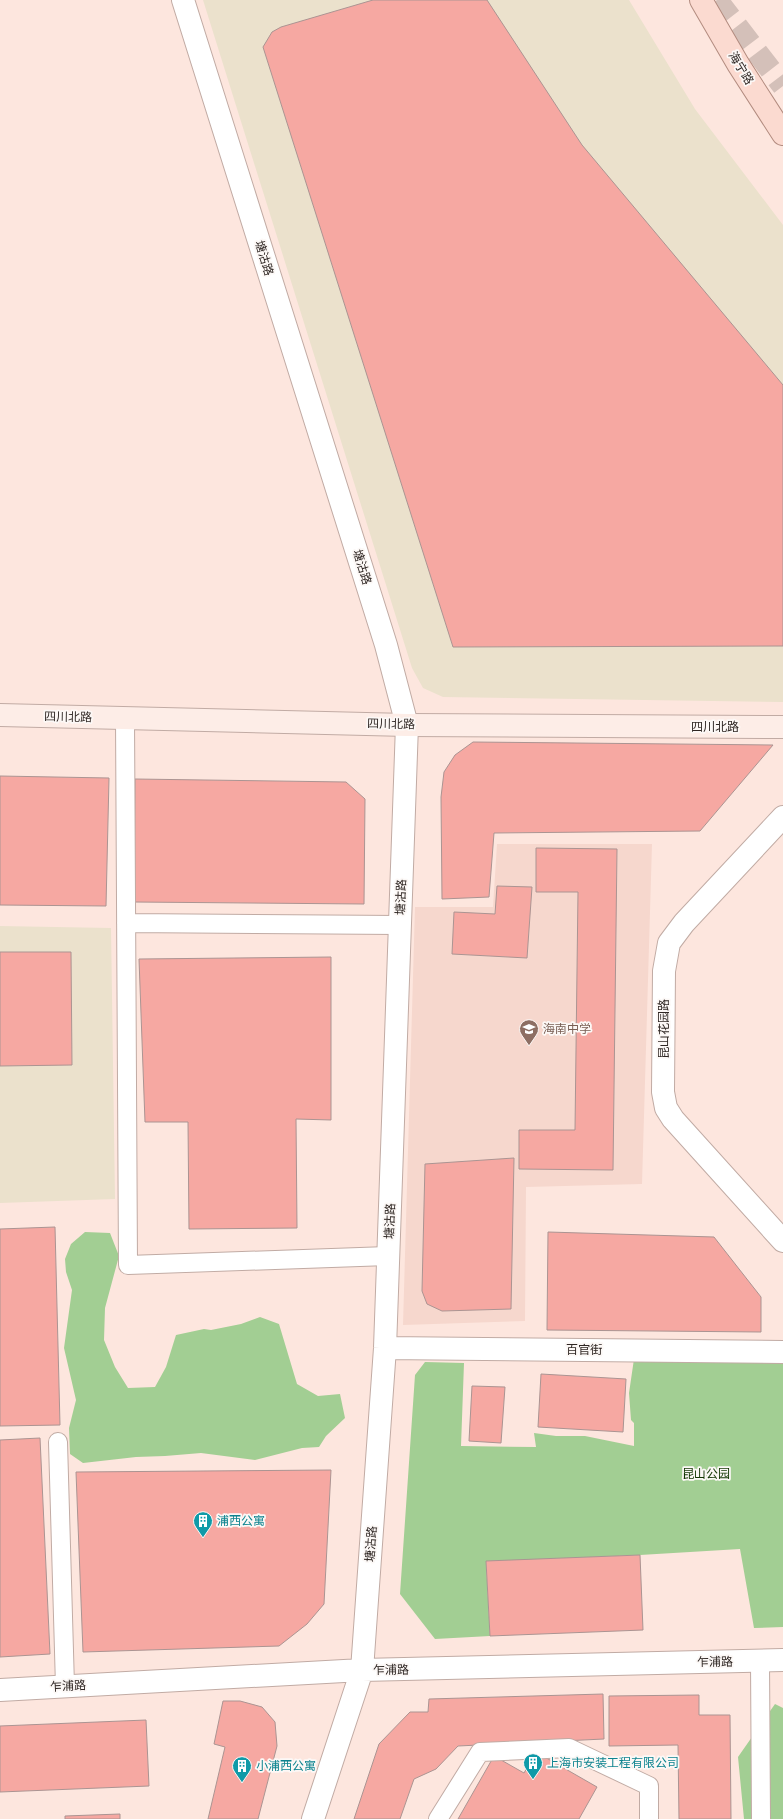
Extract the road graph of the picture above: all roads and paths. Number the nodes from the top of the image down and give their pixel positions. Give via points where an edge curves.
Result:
1 (183, 0) edge
2 (701, 0) edge
3 (783, 134) edge
4 (0, 715) edge
5 (125, 718) junction
6 (407, 725) junction
7 (783, 727) edge
8 (783, 817) edge
9 (126, 923) junction
10 (400, 925) junction
11 (783, 1241) edge
12 (388, 1256) junction
13 (385, 1348) junction
14 (783, 1352) edge
15 (58, 1442) dead end
16 (783, 1660) edge
17 (760, 1661) junction
18 (362, 1670) junction
19 (65, 1686) junction
20 (0, 1690) edge
21 (313, 1819) edge
22 (438, 1819) edge
23 (649, 1819) edge
24 (761, 1819) edge

1 - 6 street, 塘沽路 via 386,645
2 - 3 main road, 海宁路
4 - 5 main road, 四川北路
5 - 6 main road, 四川北路
5 - 9 lane
6 - 7 main road, 四川北路
6 - 10 street, 塘沽路
8 - 11 street, 昆山花园路 via 684,923 669,943 664,971 663,1092 666,1108 673,1119
9 - 10 lane
9 - 12 lane via 128,1265
10 - 12 street, 塘沽路
12 - 13 street, 塘沽路
13 - 14 street, 百官街
13 - 18 street, 塘沽路
15 - 19 lane
16 - 17 street, 乍浦路
17 - 18 street, 乍浦路
17 - 24 lane
18 - 19 street, 乍浦路
18 - 21 street, 塘沽路
19 - 20 street, 乍浦路
22 - 23 lane via 480,1752 569,1748 649,1786

